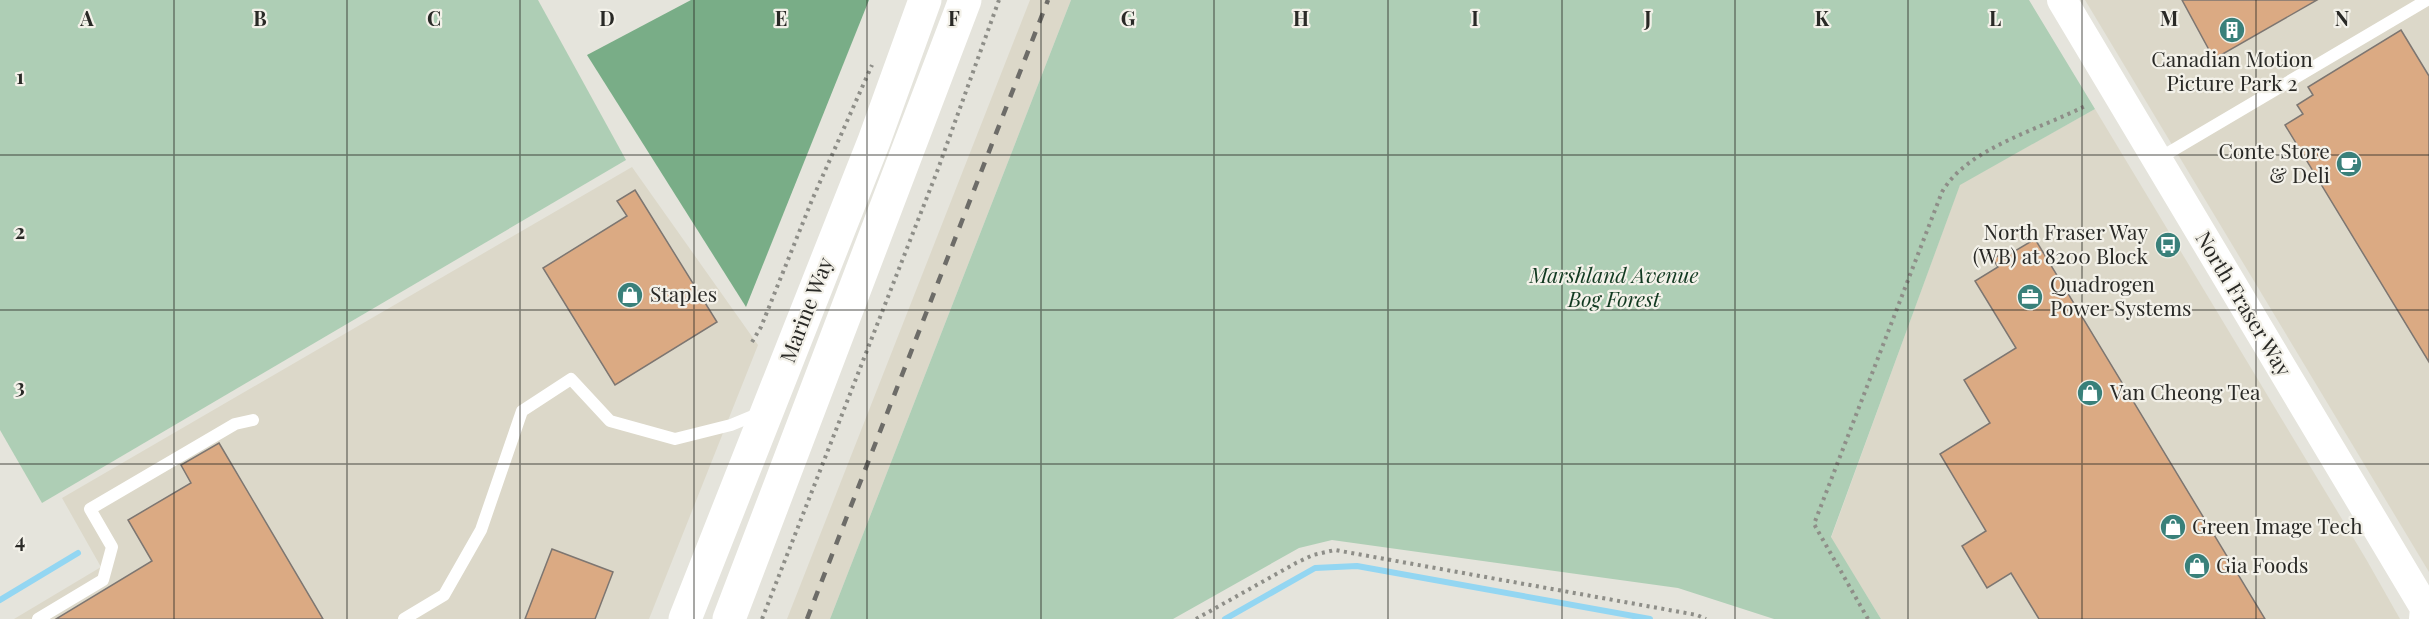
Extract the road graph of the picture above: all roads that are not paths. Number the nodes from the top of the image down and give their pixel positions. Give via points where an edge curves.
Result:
1 (925, 0) edge
2 (965, 0) edge
3 (2062, 0) edge
4 (2427, 0) edge
5 (2157, 160) junction
6 (769, 409) junction
7 (253, 420) dead end
8 (2426, 612) edge
9 (38, 619) edge
10 (404, 619) edge
11 (685, 619) edge
12 (729, 619) edge

1 - 6 main road, Marine Way
2 - 12 main road, Marine Way
3 - 5 street, North Fraser Way
4 - 5 lane
5 - 8 street, North Fraser Way
6 - 10 lane via 731,425 675,439 610,421 572,379 522,411 481,530 444,595
6 - 11 main road, Marine Way
7 - 9 lane via 235,424 90,509 112,547 103,580

